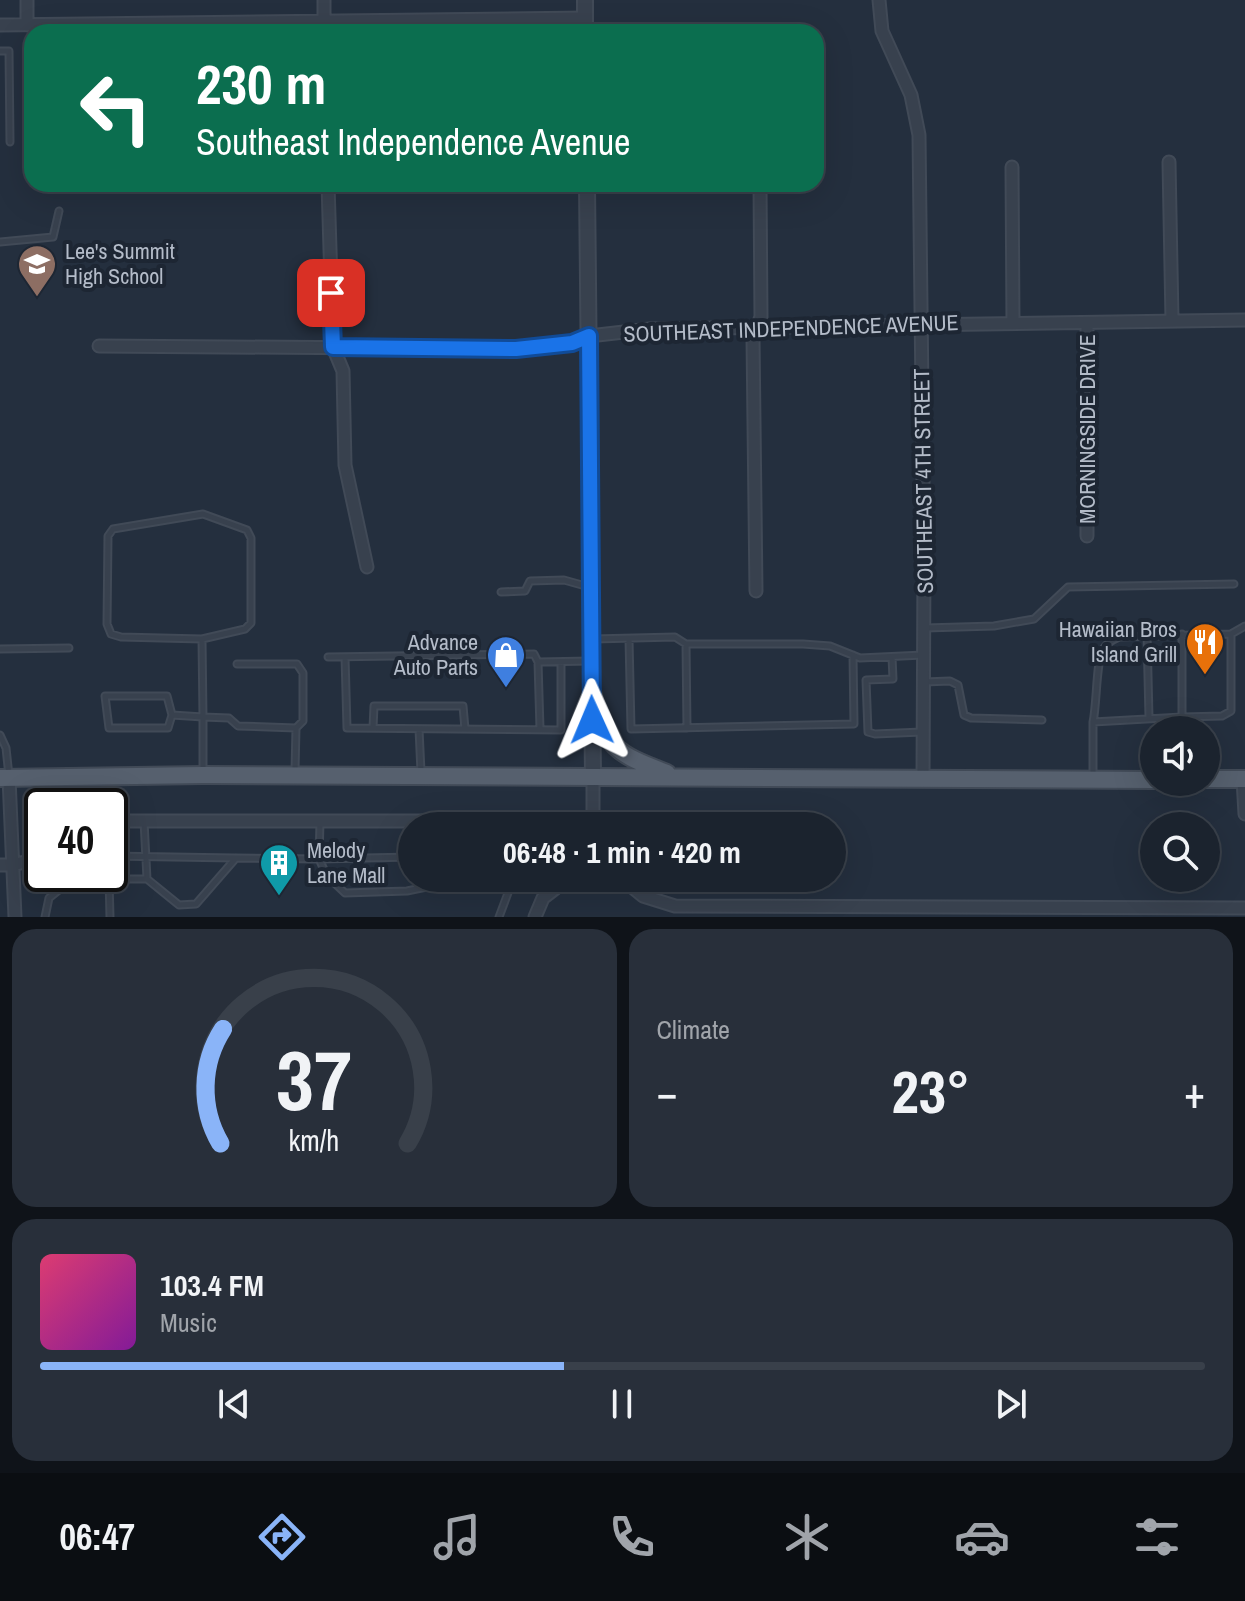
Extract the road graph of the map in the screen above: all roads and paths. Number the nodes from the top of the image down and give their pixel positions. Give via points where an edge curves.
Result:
1 (27, 0) edge
2 (324, 0) edge
3 (585, 0) edge
4 (879, 0) edge
5 (27, 24) edge
6 (324, 24) edge
7 (585, 24) edge
8 (0, 25) edge
9 (24, 25) edge
10 (0, 51) edge
11 (10, 142) dead end
12 (1169, 162) dead end
13 (1012, 167) dead end
14 (328, 192) edge
15 (587, 192) edge
16 (760, 192) edge
17 (59, 211) dead end
18 (0, 242) edge
19 (1172, 320) junction
20 (1245, 320) edge
21 (1013, 323) junction
22 (1087, 323) junction
23 (921, 324) junction
24 (755, 329) junction
25 (589, 336) junction
26 (99, 346) dead end
27 (333, 347) junction
28 (1087, 536) dead end
29 (367, 567) dead end
30 (1234, 584) dead end
31 (591, 588) junction
32 (756, 591) dead end
33 (501, 592) dead end
34 (1245, 626) edge
35 (924, 628) junction
36 (1147, 634) junction
37 (1182, 634) junction
38 (1231, 634) junction
39 (202, 639) junction
40 (592, 639) junction
41 (629, 639) junction
42 (686, 644) junction
43 (69, 648) dead end
44 (0, 649) edge
45 (853, 655) junction
46 (924, 655) junction
47 (328, 657) dead end
48 (345, 657) junction
49 (892, 657) junction
50 (591, 661) junction
51 (538, 662) junction
52 (561, 662) junction
53 (237, 664) dead end
54 (923, 682) junction
55 (592, 692) junction
56 (172, 715) junction
57 (1149, 716) edge
58 (1182, 716) edge
59 (1220, 716) edge
60 (203, 717) junction
61 (1140, 719) edge
62 (1042, 720) dead end
63 (1093, 722) junction
64 (296, 728) junction
65 (373, 728) junction
66 (687, 728) junction
67 (419, 729) junction
68 (465, 729) junction
69 (540, 730) junction
70 (923, 732) junction
71 (0, 735) edge
72 (203, 775) junction
73 (295, 776) junction
74 (421, 776) junction
75 (593, 777) junction
76 (676, 777) junction
77 (923, 777) junction
78 (5, 778) edge
79 (1220, 779) edge
80 (1244, 779) edge
81 (1093, 780) junction
82 (1140, 780) edge
83 (593, 812) edge
84 (1245, 814) edge
85 (128, 821) edge
86 (144, 821) junction
87 (320, 821) junction
88 (398, 823) edge
89 (128, 856) edge
90 (146, 856) junction
91 (398, 857) edge
92 (236, 858) junction
93 (319, 859) junction
94 (6, 865) edge
95 (128, 878) edge
96 (147, 879) junction
97 (398, 891) edge
98 (56, 892) edge
99 (109, 892) edge
100 (508, 892) edge
101 (551, 892) edge
102 (638, 892) edge
103 (1245, 908) edge
104 (675, 912) edge
105 (15, 917) edge
106 (45, 917) edge
107 (110, 917) edge
108 (499, 917) edge
109 (535, 917) edge

1 - 5 street
2 - 6 street
3 - 7 street
4 - 23 street, SOUTHEAST 4TH STREET via 882,31 911,95 919,135
8 - 9 street
10 - 11 lane via 9,51
12 - 19 street
13 - 21 street
14 - 27 street
15 - 25 street
16 - 24 street via 761,317
17 - 18 lane via 53,237
19 - 20 street, SOUTHEAST INDEPENDENCE AVENUE
19 - 22 street, SOUTHEAST INDEPENDENCE AVENUE
21 - 22 street, SOUTHEAST INDEPENDENCE AVENUE
21 - 23 street, SOUTHEAST INDEPENDENCE AVENUE
22 - 28 street, MORNINGSIDE DRIVE
23 - 24 street, SOUTHEAST INDEPENDENCE AVENUE
23 - 35 street, SOUTHEAST 4TH STREET
24 - 25 street, SOUTHEAST INDEPENDENCE AVENUE via 650,329
24 - 32 street
25 - 27 street, SOUTHEAST INDEPENDENCE AVENUE via 516,349
25 - 31 street
26 - 27 street, SOUTHEAST INDEPENDENCE AVENUE
27 - 29 street via 343,371 345,465
30 - 35 lane via 1068,587 1034,619
31 - 33 lane via 564,580 530,581 525,591
31 - 40 street
34 - 38 lane
35 - 46 street, SOUTHEAST 4TH STREET
36 - 37 lane
36 - 57 lane
36 - 63 lane via 1105,644
37 - 38 lane
37 - 58 lane
38 - 59 lane via 1231,711
39 - 39 lane via 251,623 247,530 203,514 113,529 108,536 111,634
39 - 60 lane
40 - 41 lane
40 - 50 street
41 - 42 lane via 675,637
41 - 66 lane via 631,729
42 - 45 lane via 803,644
42 - 66 lane
43 - 44 lane
45 - 49 lane
45 - 66 lane via 854,724
46 - 49 lane
46 - 54 street, SOUTHEAST 4TH STREET
47 - 48 lane
48 - 51 lane via 534,654
48 - 65 lane via 347,728
49 - 70 lane via 893,679 866,680 868,732
50 - 52 lane
50 - 55 street
51 - 52 lane
51 - 69 lane
52 - 69 lane via 561,730
53 - 64 lane via 297,664 303,673 303,721
54 - 62 lane via 958,685 964,715 971,718
54 - 70 street, SOUTHEAST 4TH STREET
55 - 75 street
55 - 76 main road via 602,726 616,748
56 - 56 lane via 168,728 109,728 105,696 167,696
56 - 60 lane
60 - 64 lane via 229,718 238,726
60 - 72 lane
61 - 63 lane
63 - 81 lane
64 - 73 lane
65 - 67 lane
65 - 68 lane via 374,706 463,706
67 - 68 lane
67 - 74 lane
68 - 69 lane
70 - 77 street, SOUTHEAST 4TH STREET
71 - 78 lane via 6,748
72 - 73 main road
72 - 78 main road
73 - 74 main road
74 - 75 main road
75 - 76 main road
75 - 83 street
76 - 77 main road
77 - 81 main road
78 - 94 street
79 - 80 main road
80 - 84 street
81 - 82 main road
85 - 86 street
86 - 87 street
86 - 90 lane
87 - 88 street
87 - 93 lane
89 - 90 lane
90 - 92 lane
90 - 96 lane
91 - 93 lane
92 - 93 lane
92 - 96 lane via 196,904 179,905
93 - 97 lane via 345,893
94 - 105 street
95 - 96 lane
98 - 106 lane via 49,898
99 - 107 lane
100 - 108 lane
101 - 109 street
102 - 104 street
103 - 104 street

